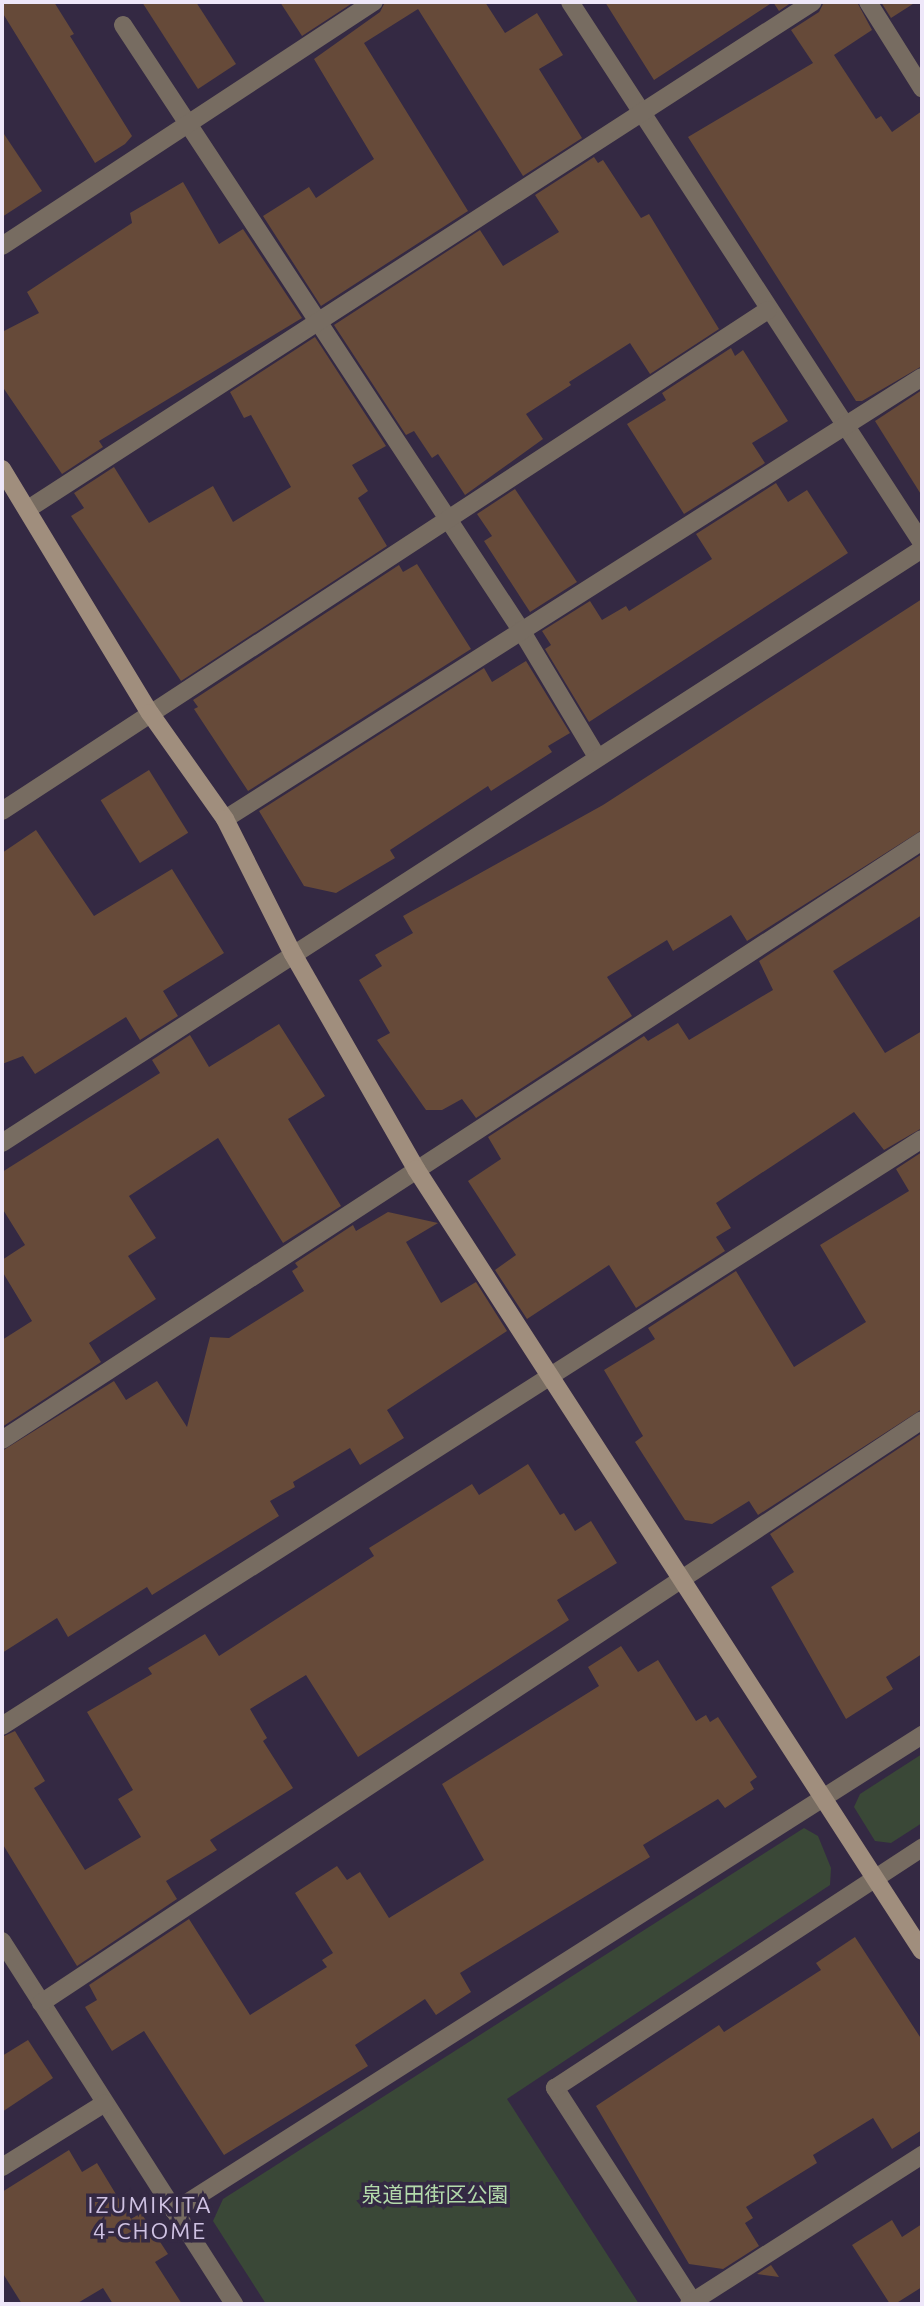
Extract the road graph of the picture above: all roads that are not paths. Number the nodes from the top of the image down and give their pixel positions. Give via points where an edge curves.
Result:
1 (374, 2) edge
2 (570, 2) edge
3 (813, 2) edge
4 (868, 2) edge
5 (123, 25) dead end
6 (922, 88) edge
7 (641, 111) junction
8 (190, 125) junction
9 (2, 247) edge
10 (768, 310) junction
11 (318, 320) junction
12 (922, 377) edge
13 (844, 427) junction
14 (2, 468) edge
15 (28, 509) junction
16 (450, 520) junction
17 (922, 542) edge
18 (922, 549) edge
19 (521, 630) junction
20 (150, 713) junction
21 (597, 757) junction
22 (2, 811) edge
23 (225, 820) junction
24 (922, 841) edge
25 (293, 954) junction
26 (922, 1139) edge
27 (2, 1143) edge
28 (416, 1169) junction
29 (547, 1377) junction
30 (922, 1420) edge
31 (2, 1440) edge
32 (684, 1576) junction
33 (2, 1726) edge
34 (922, 1735) edge
35 (826, 1797) junction
36 (922, 1848) edge
37 (876, 1878) junction
38 (2, 1941) edge
39 (922, 1951) edge
40 (41, 2003) junction
41 (105, 2103) junction
42 (922, 2155) edge
43 (2, 2167) edge
44 (174, 2211) junction
45 (691, 2303) edge
46 (234, 2304) edge

1 - 8 street
2 - 7 street
3 - 7 street
4 - 6 street
5 - 8 street
7 - 10 street
7 - 11 street
8 - 9 street
8 - 11 street
10 - 13 street
10 - 16 street
11 - 15 street
11 - 16 street
12 - 13 street
13 - 17 street
13 - 19 street
14 - 15 street
15 - 20 street
16 - 19 street
16 - 20 street
18 - 21 street
19 - 21 street
19 - 23 street
20 - 22 street
20 - 23 street
21 - 25 street
23 - 25 street
24 - 28 street
25 - 27 street
25 - 28 street
26 - 29 street
28 - 29 street
28 - 31 street
29 - 32 street
29 - 33 street
30 - 32 street
32 - 35 street
32 - 40 street
34 - 35 street
35 - 37 street
35 - 44 street
36 - 37 street
37 - 39 street
37 - 45 street via 555,2088
38 - 40 street
40 - 41 street
41 - 43 street
41 - 44 street
42 - 45 street
44 - 46 street

